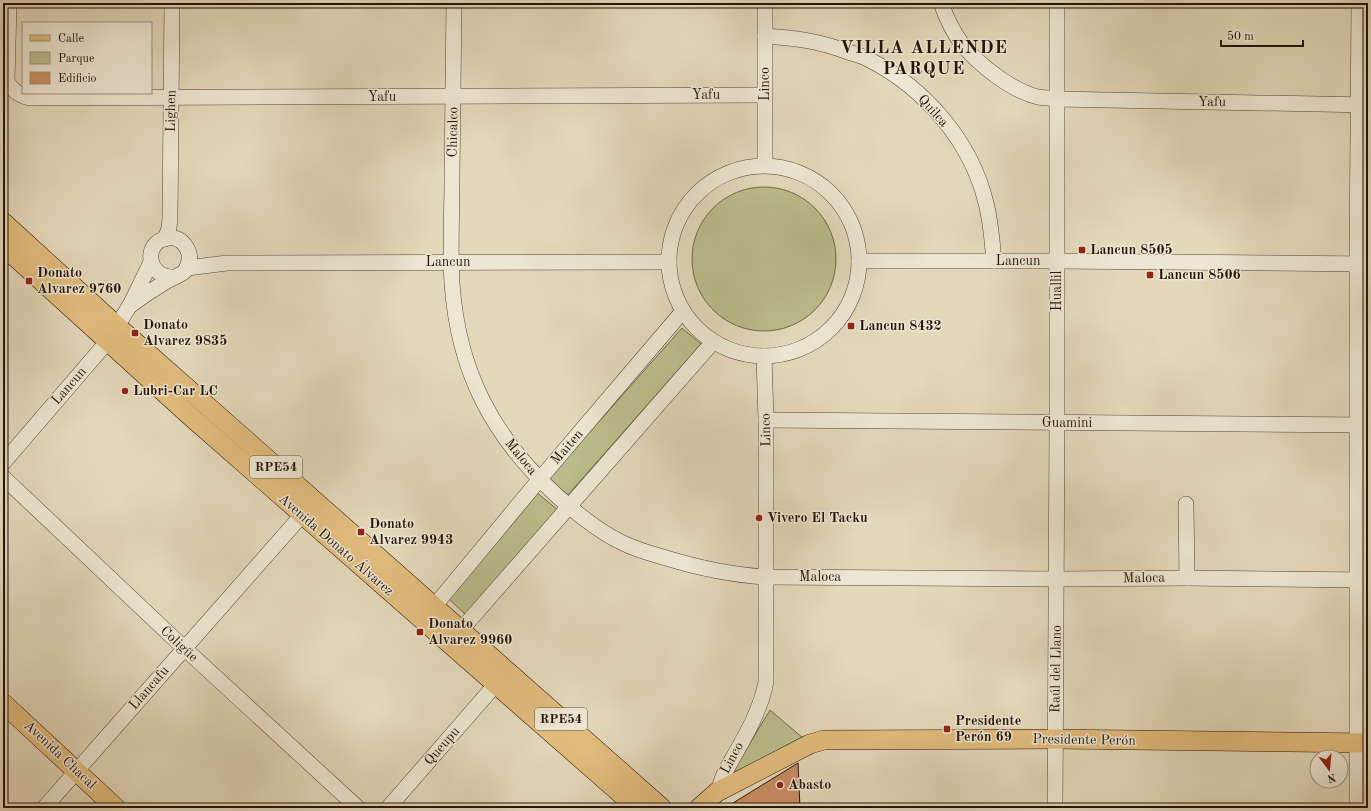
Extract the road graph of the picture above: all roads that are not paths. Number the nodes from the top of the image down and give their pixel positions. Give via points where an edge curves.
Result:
1 (9, 3) edge
2 (172, 3) edge
3 (454, 3) edge
4 (765, 3) edge
5 (941, 3) edge
6 (1058, 3) edge
7 (1359, 3) edge
8 (765, 36) junction
9 (764, 95) junction
10 (453, 97) junction
11 (171, 98) junction
12 (1056, 99) junction
13 (1362, 105) edge
14 (764, 165) junction
15 (170, 218) junction
16 (3, 222) edge
17 (165, 239) junction
18 (185, 245) junction
19 (3, 246) edge
20 (1057, 260) junction
21 (859, 261) junction
22 (994, 261) junction
23 (151, 262) junction
24 (228, 262) junction
25 (452, 262) junction
26 (669, 262) junction
27 (1362, 264) edge
28 (187, 268) junction
29 (174, 277) junction
30 (130, 305) junction
31 (683, 311) junction
32 (113, 334) junction
33 (713, 342) junction
34 (764, 356) junction
35 (766, 420) junction
36 (1057, 423) junction
37 (1362, 425) edge
38 (3, 463) edge
39 (3, 477) edge
40 (539, 480) junction
41 (1186, 504) dead end
42 (568, 507) junction
43 (302, 514) junction
44 (766, 577) junction
45 (1187, 578) junction
46 (1057, 579) junction
47 (1363, 580) edge
48 (428, 614) junction
49 (454, 637) junction
50 (184, 648) junction
51 (496, 684) junction
52 (3, 703) edge
53 (1055, 739) junction
54 (1363, 743) edge
55 (76, 771) junction
56 (717, 792) junction
57 (44, 808) edge
58 (116, 808) edge
59 (358, 808) edge
60 (388, 808) edge
61 (637, 808) edge
62 (662, 808) edge
63 (699, 808) edge
64 (1055, 808) edge
65 (1357, 808) edge

1 - 11 street, Yafu via 7,81 18,94 29,98
2 - 11 street, Lighen
3 - 10 street, Chicalco
4 - 8 street, Linco
5 - 12 street, Yafu via 962,44 980,63 1019,89 1037,97
6 - 12 street, Huallil
7 - 13 street
8 - 9 street, Linco
8 - 22 street, Quilca via 799,38 867,58 901,78 928,102 964,148 975,172 986,202
9 - 10 street, Yafu
9 - 14 street, Linco
10 - 11 street, Yafu
10 - 25 street, Chicalco
11 - 15 street, Lighen
12 - 13 street, Yafu
12 - 20 street, Huallil
13 - 27 street
14 - 21 street via 786,169 810,178 830,193 849,219 856,236
14 - 26 street via 737,170 715,180 696,195 676,226
15 - 17 street, Lighen
15 - 18 street, Lighen
16 - 32 main road, Avenida Donato Álvarez / RPE54
17 - 18 street, Lancun via 171,238
17 - 23 street, Lancun via 155,245
18 - 24 street, Lancun via 198,255
18 - 28 street via 190,256
19 - 32 main road, Avenida Donato Álvarez / RPE54
20 - 22 street, Lancun
20 - 27 street, Lancun
20 - 36 street, Huallil
21 - 22 street, Lancun
21 - 34 street via 857,283 850,303 838,321 823,336 804,347 784,354
23 - 29 street via 153,268 162,275
23 - 30 street, Lancun
24 - 25 street, Lancun
24 - 28 street, Lancun
25 - 26 street, Lancun
25 - 40 street, Maloca via 455,309 470,371 479,395 512,448
26 - 31 street via 675,296
27 - 37 street
28 - 29 street, Lancun
29 - 30 street, Lancun
30 - 32 street, Lancun
31 - 33 street via 696,328
31 - 40 street, Maiten
32 - 38 street, Lancun
32 - 43 main road, Avenida Donato Álvarez / RPE54 via 189,416
32 - 48 main road, Avenida Donato Álvarez / RPE54
33 - 34 street via 745,354
33 - 42 street
34 - 35 street, Linco
35 - 36 street, Guamini
35 - 44 street, Linco
36 - 37 street, Guamini
36 - 46 street, Huallil
37 - 47 street
39 - 50 street, Coligüe
40 - 42 street, Maloca
40 - 48 street, Maiten
41 - 45 street
42 - 44 street, Maloca via 606,534 642,551 720,572
42 - 49 street
43 - 48 main road, Avenida Donato Álvarez / RPE54
43 - 50 street, Llancafu
44 - 46 street, Maloca
44 - 56 street, Linco via 765,690 757,712
45 - 46 street, Maloca
45 - 47 street, Maloca
46 - 53 street, Raúl del Llano
47 - 54 street
48 - 49 main road, Avenida Donato Álvarez / RPE54
49 - 51 main road, Avenida Donato Álvarez / RPE54
49 - 62 main road, Avenida Donato Álvarez / RPE54
50 - 55 street, Llancafu
50 - 59 street, Coligüe
51 - 60 street, Queupu
51 - 61 main road, Avenida Donato Álvarez / RPE54
52 - 55 main road, Avenida Chacal
53 - 54 main road, Presidente Perón
53 - 56 main road, Presidente Perón via 824,740 810,744
53 - 64 street, Raúl del Llano
54 - 65 street
55 - 57 street, Llancafu
55 - 58 main road, Avenida Chacal
56 - 63 main road, Presidente Perón

